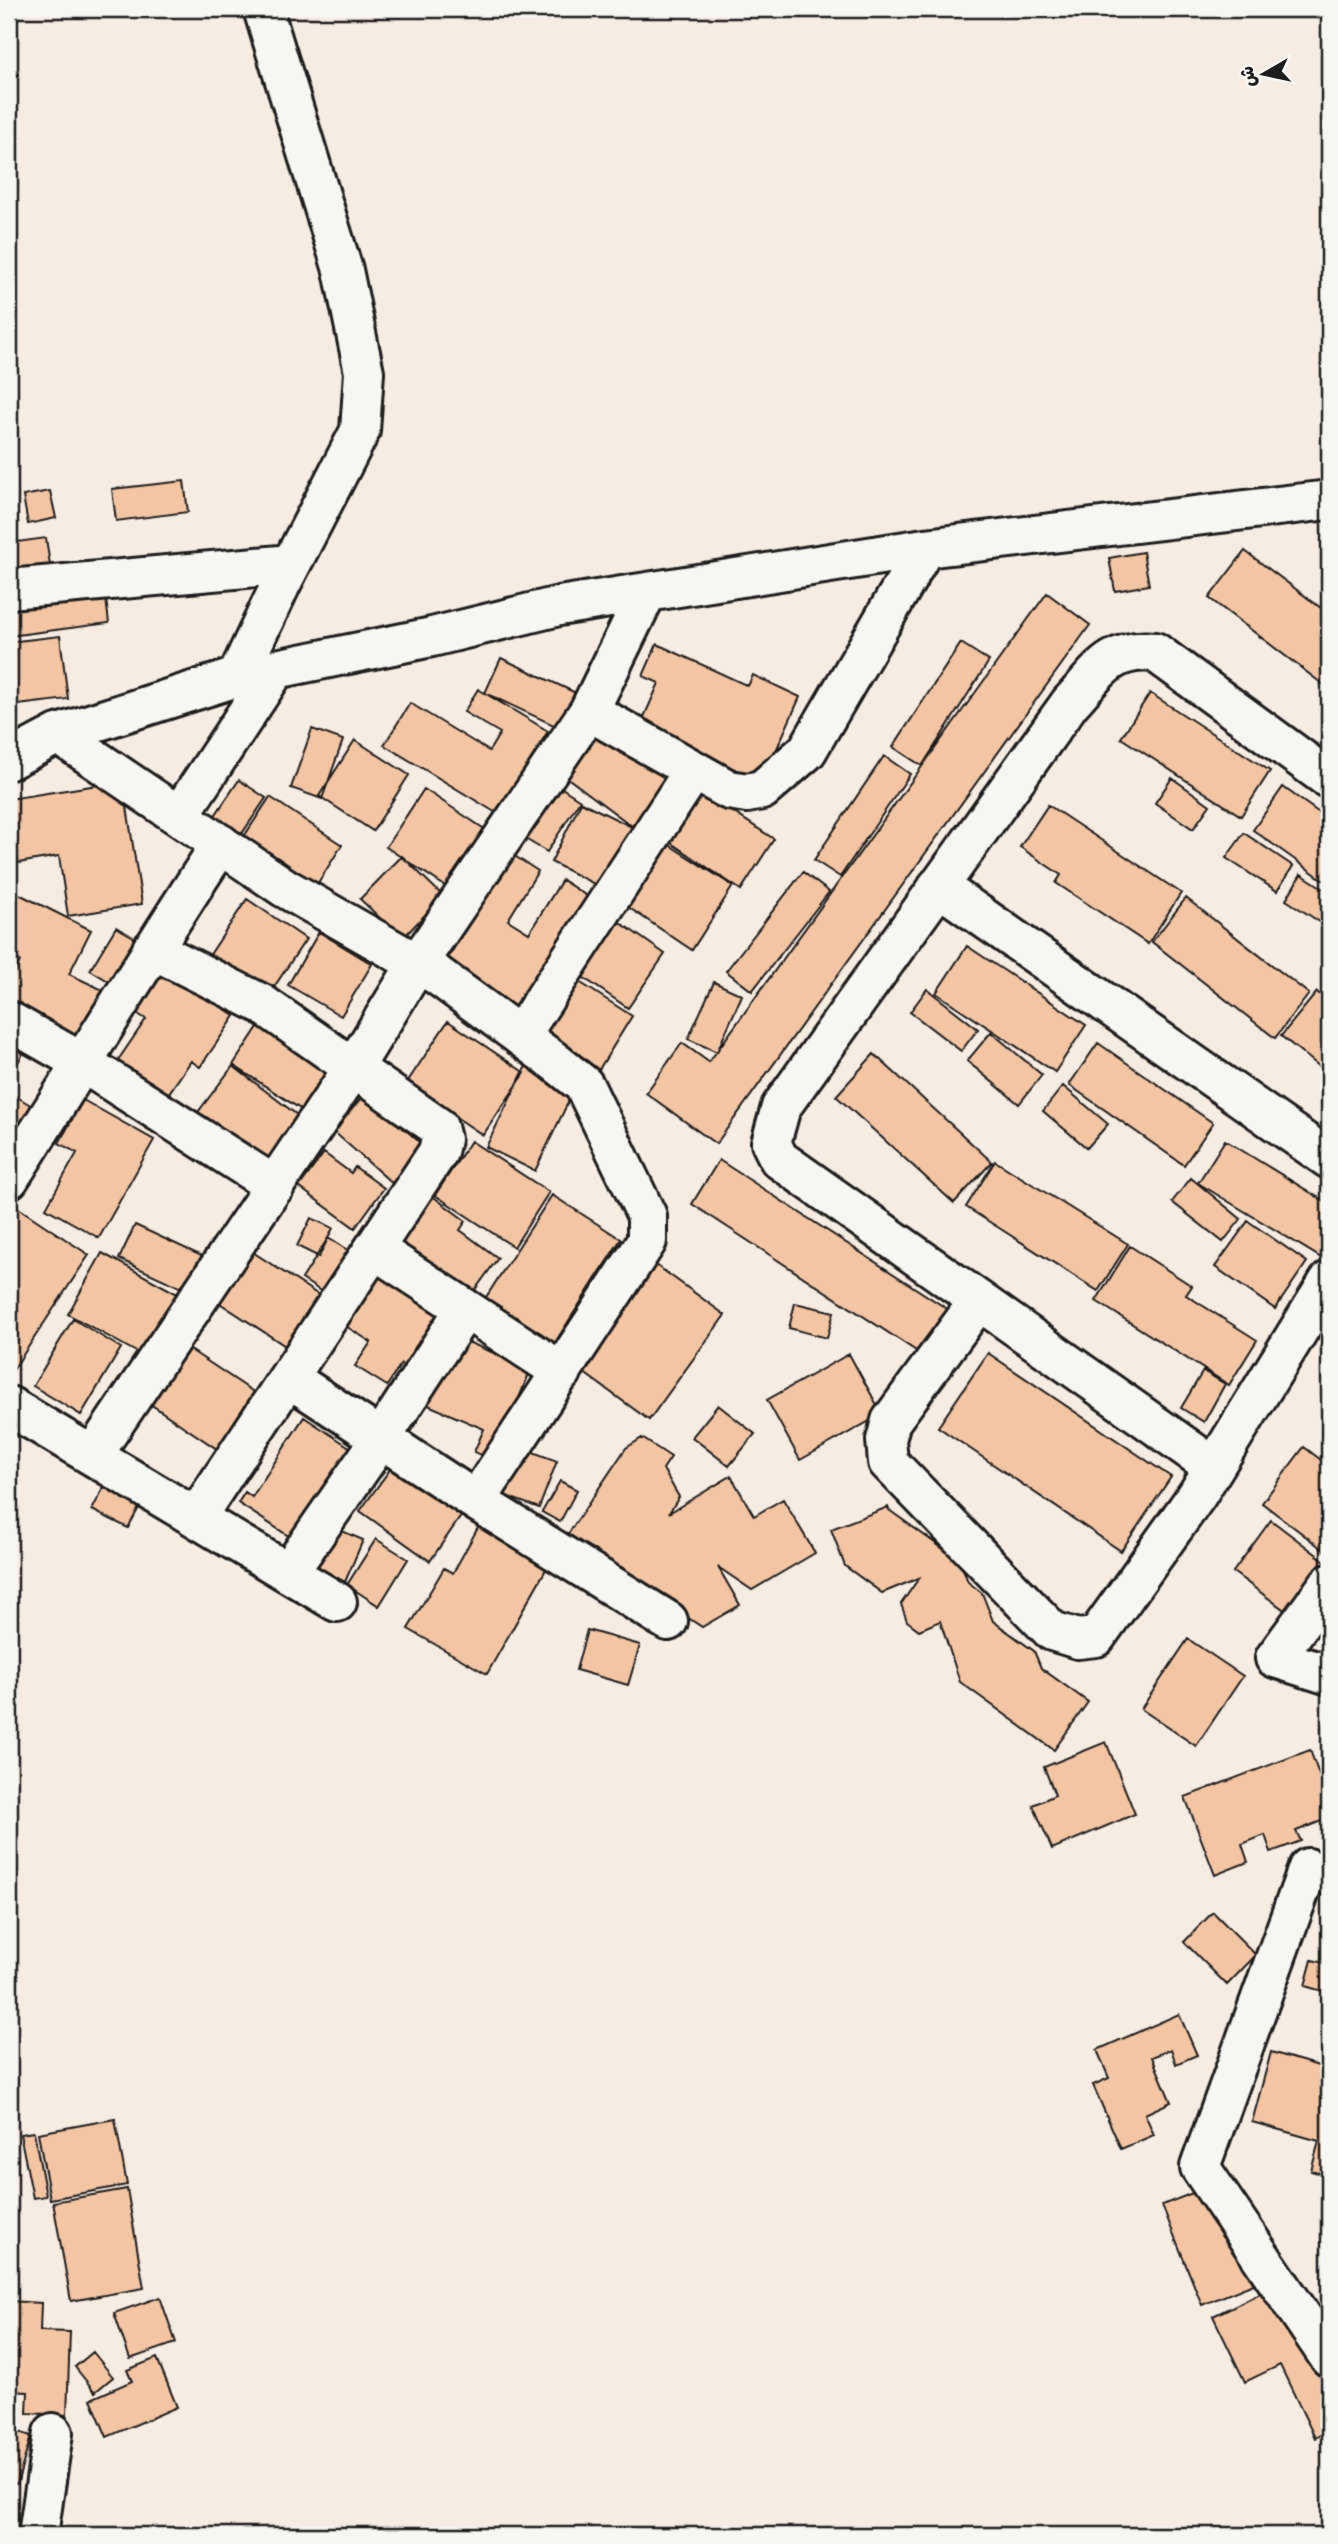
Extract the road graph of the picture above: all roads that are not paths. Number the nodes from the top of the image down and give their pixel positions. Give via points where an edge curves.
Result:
1 (264, 9) edge
2 (1329, 499) edge
3 (925, 548) junction
4 (291, 564) junction
5 (9, 589) edge
6 (647, 592) junction
7 (276, 669) junction
8 (237, 677) junction
9 (589, 711) junction
10 (58, 734) junction
11 (9, 760) edge
12 (694, 770) junction
13 (1329, 779) edge
14 (179, 816) junction
15 (221, 844) junction
16 (939, 886) junction
17 (152, 949) junction
18 (417, 964) junction
19 (9, 1021) edge
20 (520, 1036) junction
21 (83, 1063) junction
22 (354, 1068) junction
23 (1329, 1159) edge
24 (9, 1179) edge
25 (275, 1186) junction
26 (374, 1249) junction
27 (1329, 1281) edge
28 (978, 1302) junction
29 (465, 1309) junction
30 (562, 1372) junction
31 (289, 1378) junction
32 (9, 1406) edge
33 (380, 1440) junction
34 (93, 1455) junction
35 (1214, 1467) junction
36 (477, 1501) junction
37 (196, 1517) junction
38 (288, 1573) junction
39 (1329, 1584) edge
40 (337, 1602) dead end
41 (668, 1621) dead end
42 (1329, 1675) edge
43 (1308, 1868) dead end
44 (1329, 2357) edge
45 (54, 2433) dead end
46 (38, 2535) edge

1 - 4 street via 343,270 364,372 360,431
2 - 3 street
3 - 6 street
3 - 12 street via 807,751 762,790 747,793 729,790
4 - 5 street
4 - 8 street
6 - 7 street via 559,606
6 - 9 street
7 - 8 street
7 - 14 street
8 - 10 street
9 - 12 street
9 - 18 street
10 - 11 street
10 - 14 street
12 - 20 street
13 - 16 street via 1155,652 1137,650 1113,657 1070,703
14 - 15 street
15 - 17 street
15 - 18 street via 285,888
16 - 23 street
16 - 28 street via 781,1107 771,1143 779,1159
17 - 21 street
17 - 22 street via 262,1004
18 - 20 street
18 - 22 street
19 - 21 street
20 - 30 street via 584,1086 647,1216 647,1241
21 - 24 street
21 - 25 street
22 - 25 street
22 - 26 street via 438,1127 441,1139 438,1152
25 - 34 street
26 - 29 street
26 - 31 street
27 - 35 street
28 - 35 street
28 - 35 street via 891,1422 886,1440 888,1462 1052,1631 1078,1639 1096,1637
29 - 30 street
29 - 33 street
30 - 36 street
31 - 33 street
31 - 37 street
32 - 34 street
33 - 36 street
33 - 38 street
34 - 37 street
36 - 41 street
37 - 38 street
38 - 40 street
39 - 42 street via 1275,1658
43 - 44 street via 1200,2167
45 - 46 street

